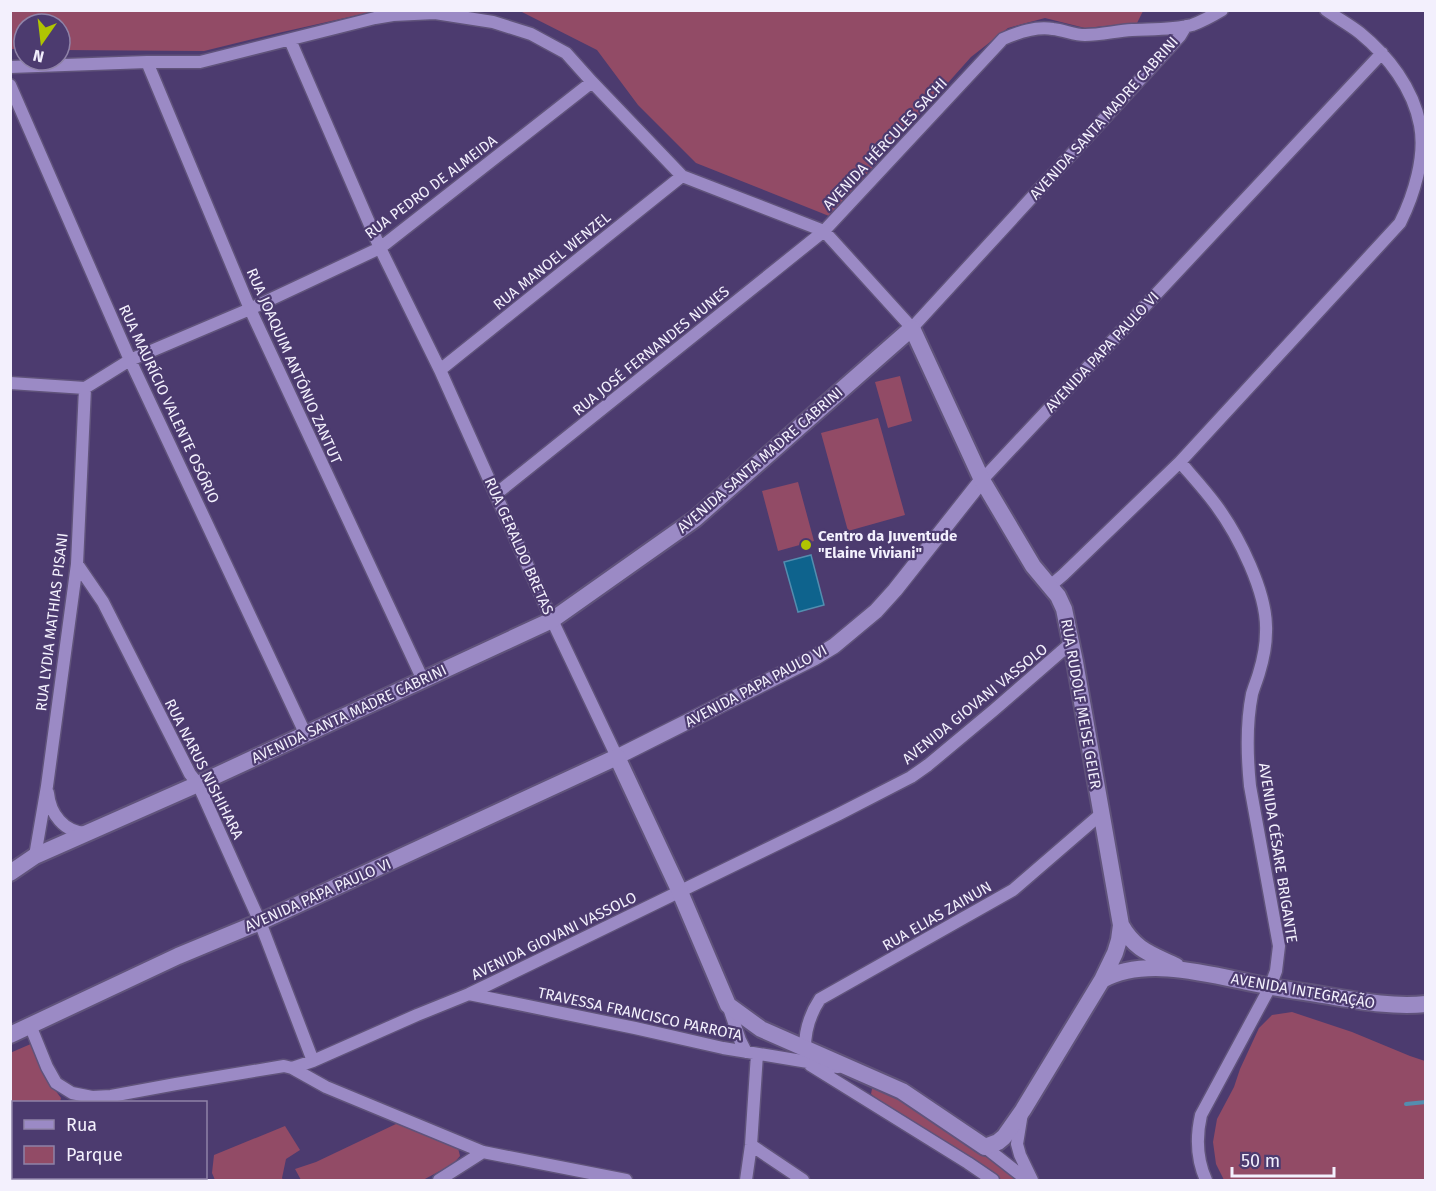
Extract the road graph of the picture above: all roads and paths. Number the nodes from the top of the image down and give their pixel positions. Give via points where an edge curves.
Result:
1 (1222, 10) edge
2 (1326, 10) edge
3 (1186, 26) junction
4 (290, 40) junction
5 (1382, 53) junction
6 (147, 62) junction
7 (10, 67) edge
8 (592, 82) junction
9 (10, 85) edge
10 (682, 176) junction
11 (825, 231) junction
12 (380, 248) junction
13 (250, 309) junction
14 (912, 328) junction
15 (130, 360) junction
16 (440, 370) junction
17 (10, 383) edge
18 (85, 388) junction
19 (1180, 462) junction
20 (982, 480) junction
21 (496, 494) junction
22 (77, 564) junction
23 (1050, 586) junction
24 (552, 620) junction
25 (1071, 643) junction
26 (423, 680) junction
27 (305, 733) junction
28 (618, 757) junction
29 (198, 784) junction
30 (46, 786) junction
31 (1101, 814) junction
32 (86, 832) junction
33 (35, 856) junction
34 (10, 873) edge
35 (680, 892) junction
36 (260, 922) junction
37 (1121, 925) junction
38 (1182, 969) junction
39 (1102, 980) junction
40 (1270, 987) junction
41 (469, 994) junction
42 (1425, 1004) edge
43 (728, 1005) junction
44 (10, 1024) edge
45 (30, 1025) junction
46 (10, 1035) edge
47 (751, 1053) junction
48 (805, 1055) junction
49 (313, 1061) junction
50 (292, 1068) junction
51 (1023, 1110) junction
52 (751, 1145) junction
53 (985, 1147) junction
54 (483, 1152) junction
55 (440, 1180) edge
56 (626, 1180) edge
57 (746, 1180) edge
58 (803, 1180) edge
59 (993, 1180) edge
60 (1027, 1180) edge
61 (1032, 1180) edge
62 (1206, 1180) edge

1 - 3 street, AVENIDA HÉRCULES SACHI
2 - 5 street
3 - 11 street, AVENIDA HÉRCULES SACHI via 1087,35 1041,28 1004,39
3 - 14 street, AVENIDA SANTA MADRE CABRINI
4 - 6 street, AVENIDA HÉRCULES SACHI via 200,62
4 - 8 street, AVENIDA HÉRCULES SACHI via 393,15 456,15 531,34 566,53
4 - 12 street, RUA GERALDO BRETAS
5 - 19 street via 1408,92 1420,125 1416,183 1401,223
5 - 20 street, AVENIDA PAPA PAULO VI
6 - 7 street, AVENIDA HÉRCULES SACHI
6 - 13 street, RUA JOAQUIM ANTÓNIO ZANTUT
8 - 10 street, AVENIDA HÉRCULES SACHI
8 - 12 street, RUA PEDRO DE ALMEIDA
9 - 15 street, RUA MAURÍCIO VALENTE OSÓRIO
10 - 11 street, AVENIDA HÉRCULES SACHI
10 - 16 street, RUA MANOEL WENZEL
11 - 14 street, RUA RUDOLF MEISE GEIER
11 - 21 street, RUA JOSÉ FERNANDES NUNES
12 - 13 street, RUA PEDRO DE ALMEIDA
12 - 16 street, RUA GERALDO BRETAS
13 - 15 street, RUA PEDRO DE ALMEIDA
13 - 26 street, RUA JOAQUIM ANTÓNIO ZANTUT
14 - 20 main road, RUA RUDOLF MEISE GEIER
14 - 24 main road, AVENIDA SANTA MADRE CABRINI via 695,519
15 - 18 street, RUA PEDRO DE ALMEIDA
15 - 27 street, RUA MAURÍCIO VALENTE OSÓRIO
16 - 21 street, RUA GERALDO BRETAS
17 - 18 street
18 - 22 street, RUA LYDIA MATHIAS PISANI
19 - 23 street
19 - 40 street, AVENIDA CÉSARE BRIGANTE via 1233,530 1264,607 1266,631 1247,733 1250,786 1279,946
20 - 23 main road, RUA RUDOLF MEISE GEIER via 1033,566
20 - 28 street, AVENIDA PAPA PAULO VI via 896,590 834,646
21 - 24 street, RUA GERALDO BRETAS
22 - 29 street, RUA NARUS NISHIHARA via 103,602
22 - 30 street, RUA LYDIA MATHIAS PISANI
23 - 25 main road, RUA RUDOLF MEISE GEIER via 1064,609
24 - 26 main road, AVENIDA SANTA MADRE CABRINI
24 - 28 street, RUA GERALDO BRETAS
25 - 31 main road, RUA RUDOLF MEISE GEIER
25 - 35 street, AVENIDA GIOVANI VASSOLO via 911,777
26 - 27 main road, AVENIDA SANTA MADRE CABRINI
27 - 29 main road, AVENIDA SANTA MADRE CABRINI
28 - 35 main road, RUA GERALDO BRETAS
28 - 36 main road, AVENIDA PAPA PAULO VI
29 - 32 main road, AVENIDA SANTA MADRE CABRINI
29 - 36 street, RUA NARUS NISHIHARA
30 - 32 street via 54,816 75,831
30 - 33 street, RUA LYDIA MATHIAS PISANI
31 - 37 main road, RUA RUDOLF MEISE GEIER
31 - 48 street, RUA ELIAS ZAINUN via 1013,890 820,999 806,1028
32 - 33 main road, AVENIDA SANTA MADRE CABRINI
33 - 34 main road, AVENIDA SANTA MADRE CABRINI
35 - 41 street, AVENIDA GIOVANI VASSOLO
35 - 43 main road, RUA GERALDO BRETAS
36 - 45 main road, AVENIDA PAPA PAULO VI
36 - 49 street, RUA NARUS NISHIHARA
37 - 38 main road, AVENIDA INTEGRAÇÃO via 1138,947
37 - 39 main road via 1119,940
38 - 39 main road, AVENIDA INTEGRAÇÃO via 1136,968
38 - 40 main road, AVENIDA INTEGRAÇÃO
39 - 51 main road
40 - 42 main road, AVENIDA INTEGRAÇÃO via 1381,1004
40 - 62 street, AVENIDA CÉSARE BRIGANTE via 1201,1115 1198,1154
41 - 47 street, TRAVESSA FRANCISCO PARROTA
41 - 49 street, AVENIDA GIOVANI VASSOLO
43 - 47 street, RUA GERALDO BRETAS via 740,1040
43 - 48 main road
44 - 45 main road
45 - 46 main road, AVENIDA PAPA PAULO VI
45 - 50 street, AVENIDA GIOVANI VASSOLO via 56,1083 72,1093 92,1097 284,1066
47 - 48 street, TRAVESSA FRANCISCO PARROTA
47 - 52 street, RUA GERALDO BRETAS
48 - 53 main road via 856,1070 902,1091
48 - 59 street
49 - 50 street, AVENIDA GIOVANI VASSOLO
50 - 54 street via 326,1087
51 - 53 main road via 1004,1137
51 - 61 street via 1017,1144
52 - 57 street, RUA GERALDO BRETAS
52 - 58 street
53 - 60 street
54 - 55 street
54 - 56 street

